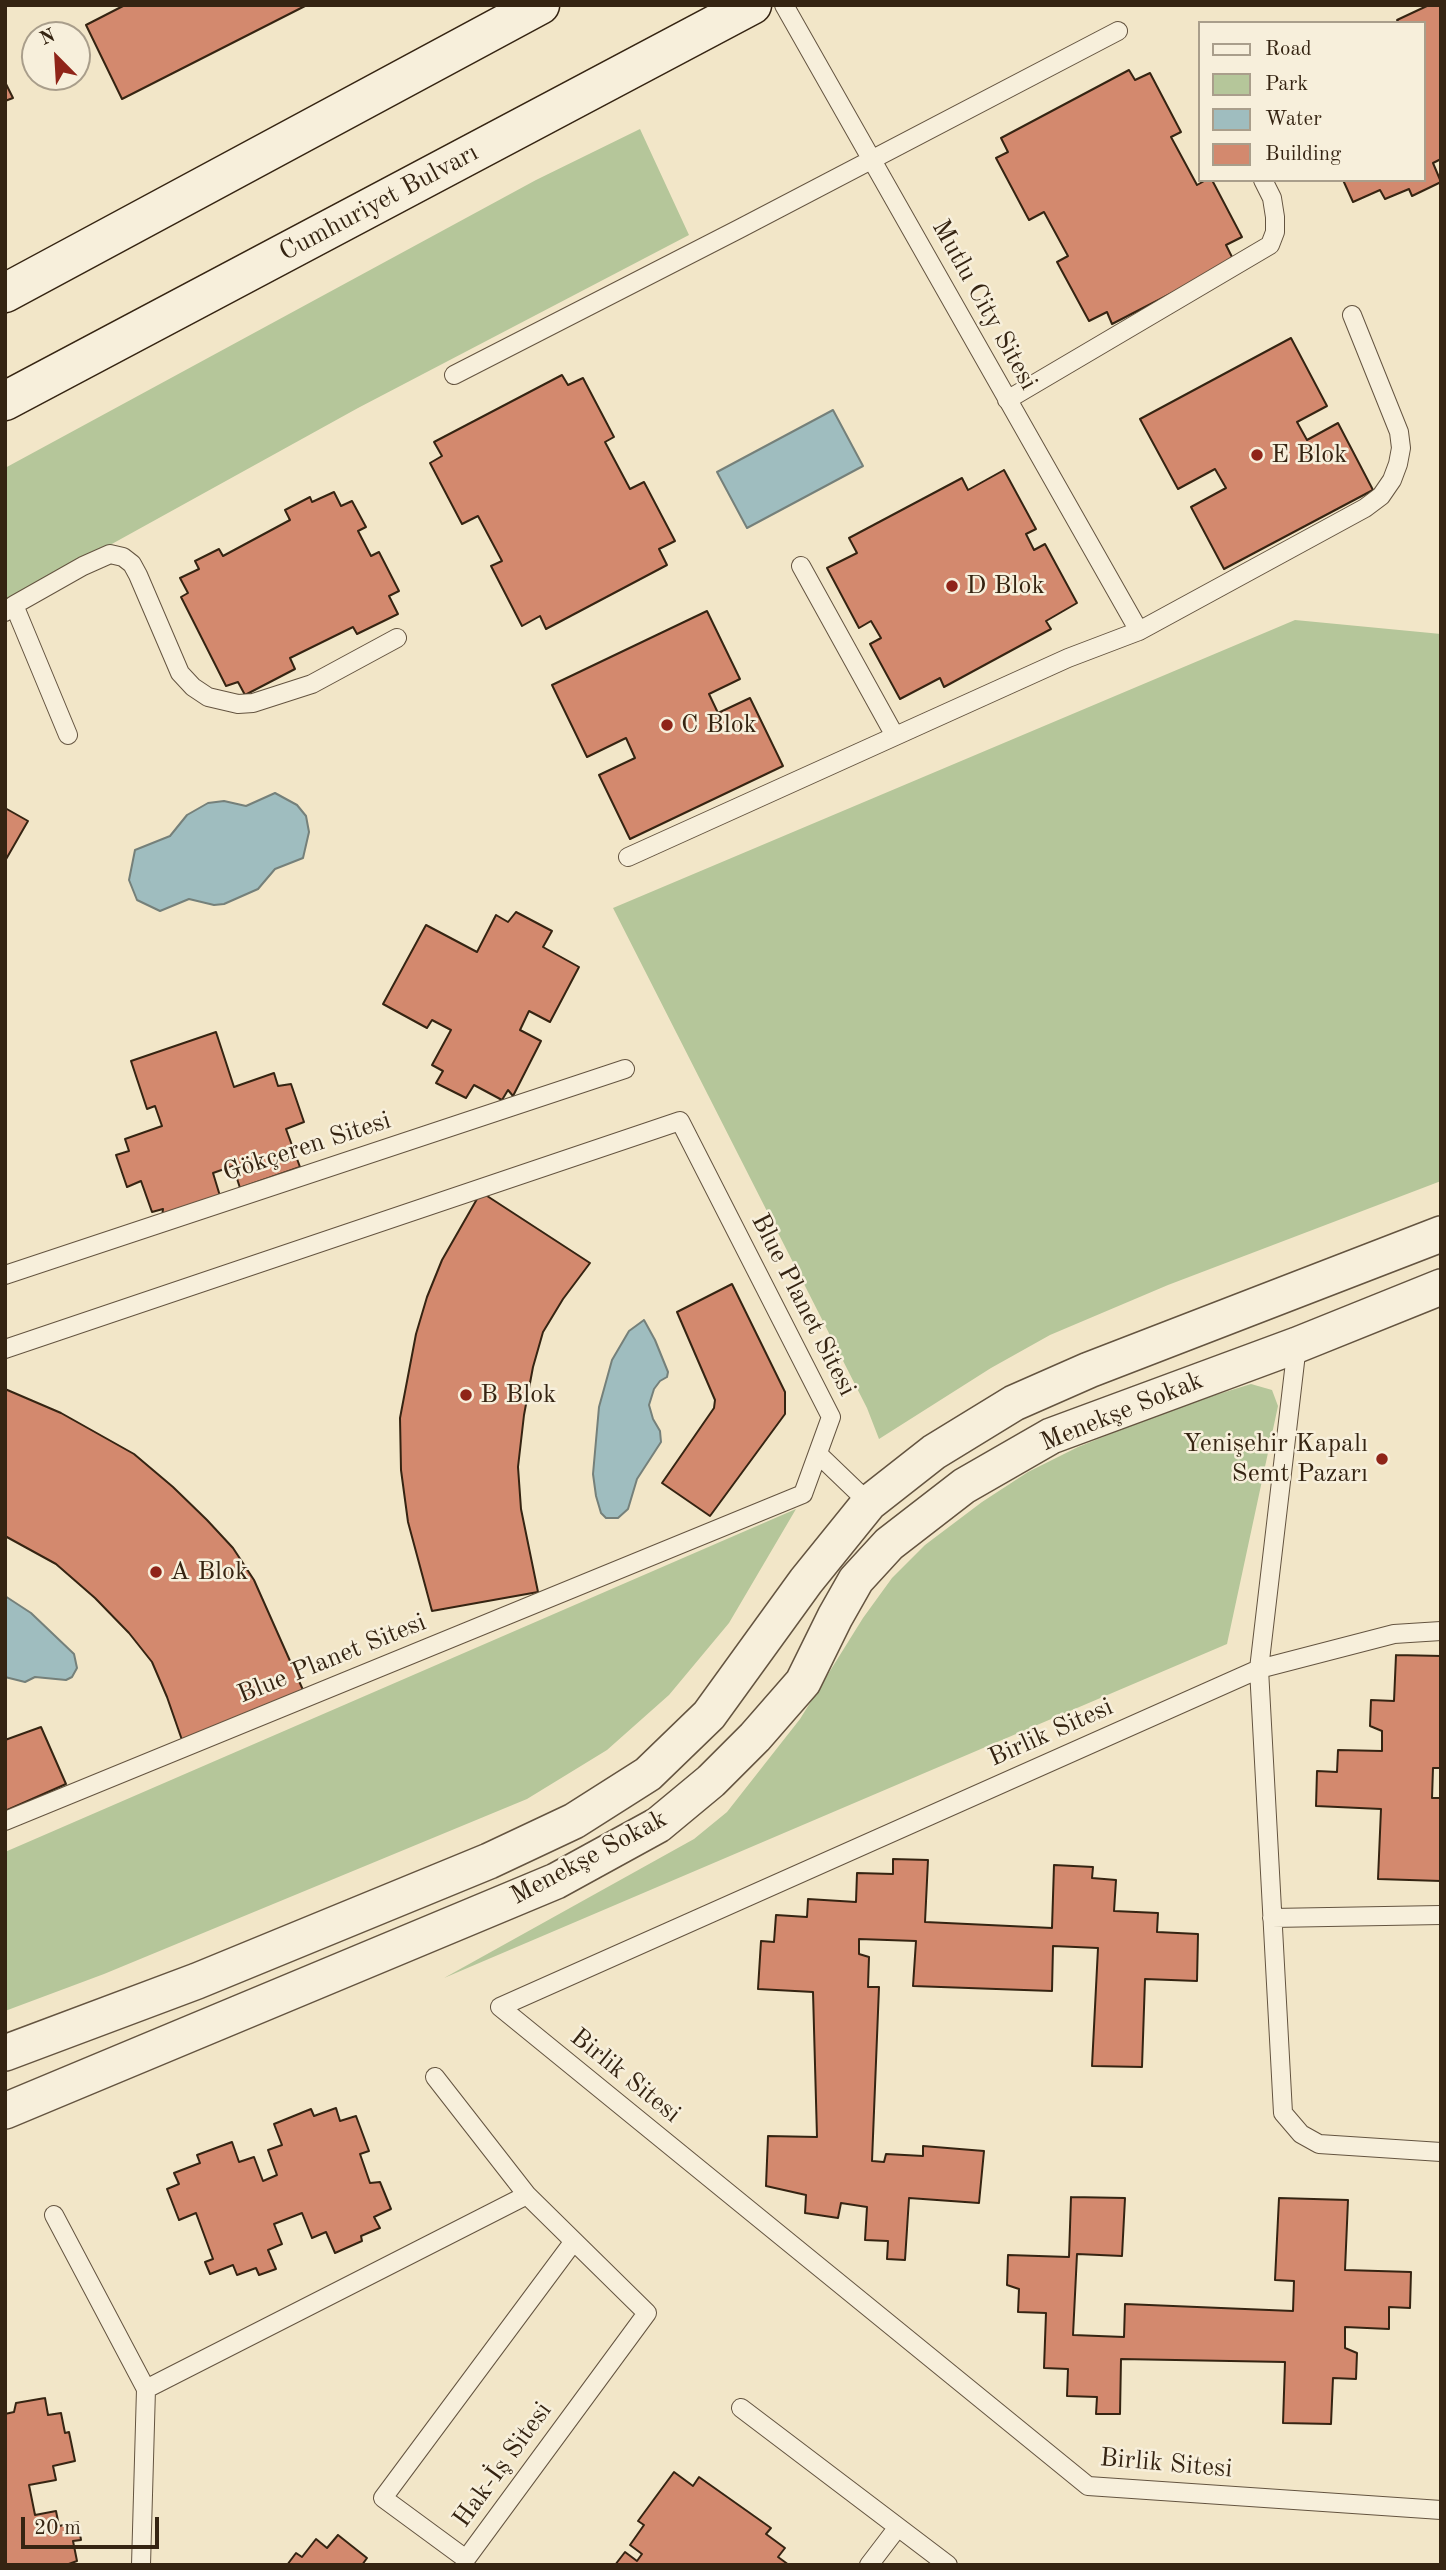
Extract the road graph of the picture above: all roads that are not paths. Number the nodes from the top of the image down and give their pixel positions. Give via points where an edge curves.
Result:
1 (752, 5) edge
2 (784, 5) edge
3 (535, 6) edge
4 (1118, 31) dead end
5 (872, 159) junction
6 (1264, 182) edge
7 (5, 293) edge
8 (1352, 315) dead end
9 (454, 375) dead end
10 (1007, 400) junction
11 (5, 401) edge
12 (802, 566) dead end
13 (10, 609) edge
14 (1139, 631) junction
15 (397, 638) dead end
16 (68, 735) dead end
17 (895, 736) junction
18 (628, 857) dead end
19 (625, 1069) dead end
20 (1441, 1234) edge
21 (5, 1275) edge
22 (1441, 1287) edge
23 (1294, 1291) junction
24 (1305, 1341) junction
25 (5, 1349) edge
26 (818, 1454) junction
27 (869, 1503) junction
28 (1441, 1631) edge
29 (1259, 1669) junction
30 (5, 1821) edge
31 (1441, 1915) edge
32 (1272, 1919) junction
33 (5, 2053) edge
34 (435, 2077) dead end
35 (5, 2111) edge
36 (1441, 2152) edge
37 (527, 2195) junction
38 (54, 2216) dead end
39 (574, 2241) junction
40 (146, 2389) junction
41 (741, 2408) dead end
42 (1441, 2510) edge
43 (898, 2527) junction
44 (141, 2565) edge
45 (869, 2565) edge
46 (948, 2565) edge

1 - 11 street, Cumhuriyet Bulvarı
2 - 5 lane, Mutlu City Sitesi
3 - 7 street
4 - 5 lane
5 - 9 lane
5 - 10 lane, Mutlu City Sitesi
6 - 10 lane via 1275,217 1270,246
8 - 14 lane via 1399,432 1401,448 1392,480 1365,508
10 - 14 lane, Mutlu City Sitesi
12 - 17 lane
13 - 15 lane via 83,566 110,554 124,557 138,575 180,673 208,697 238,704 312,684
13 - 16 lane
14 - 17 lane
17 - 18 lane
19 - 21 lane, Gökçeren Sitesi
20 - 23 street, Menekşe Sokak
22 - 24 street, Menekşe Sokak
23 - 24 street
23 - 27 street, Menekşe Sokak via 1014,1403 934,1452
24 - 29 lane
24 - 35 street, Menekşe Sokak via 1051,1436 964,1486 920,1518 888,1544 856,1580 803,1682 712,1781 658,1825 556,1881
25 - 26 lane, Blue Planet Sitesi via 680,1121 831,1417
26 - 27 lane
26 - 30 lane, Blue Planet Sitesi via 803,1494
27 - 33 street, Menekşe Sokak via 709,1715 648,1774 584,1815 489,1861
28 - 29 lane, Birlik Sitesi via 1394,1633
29 - 32 lane
29 - 42 lane, Birlik Sitesi via 500,2007 1088,2486
31 - 32 lane
32 - 36 lane via 1283,2113 1301,2134 1319,2144
34 - 37 lane, Hak-İş Sitesi
37 - 39 lane, Hak-İş Sitesi
37 - 40 lane
38 - 40 lane
39 - 39 lane, Hak-İş Sitesi via 647,2313 466,2559 383,2498
40 - 44 lane
41 - 43 lane
43 - 45 lane
43 - 46 lane

